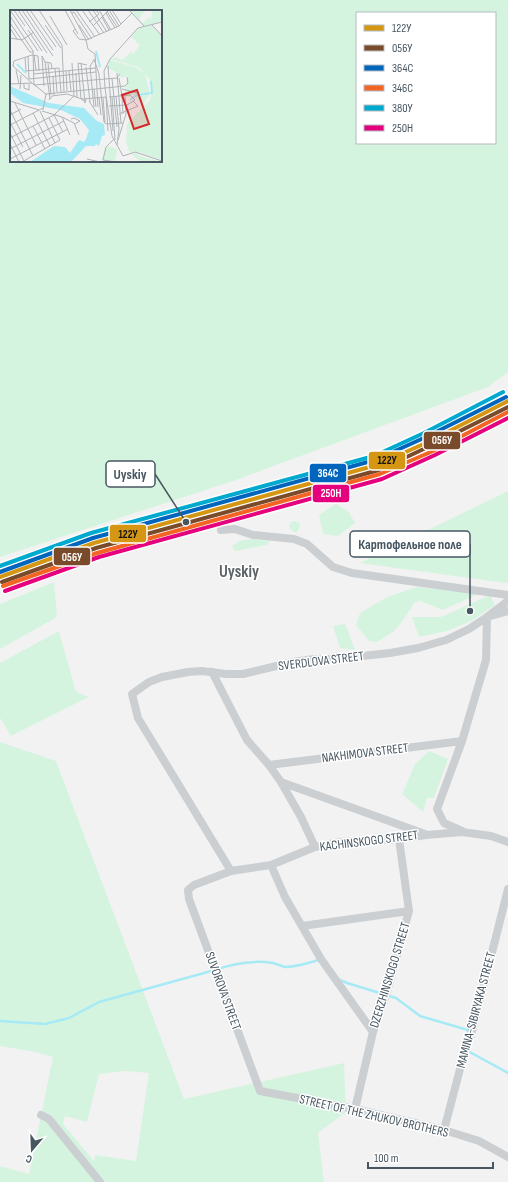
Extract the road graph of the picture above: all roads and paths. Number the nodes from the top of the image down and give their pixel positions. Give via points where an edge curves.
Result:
1 (221, 530) dead end
2 (508, 595) edge
3 (508, 601) edge
4 (508, 611) edge
5 (487, 617) junction
6 (212, 672) junction
7 (462, 741) junction
8 (269, 765) junction
9 (281, 782) junction
10 (462, 832) junction
11 (426, 835) junction
12 (399, 839) junction
13 (508, 842) edge
14 (315, 847) junction
15 (271, 865) junction
16 (231, 871) junction
17 (508, 889) edge
18 (188, 890) joint
19 (410, 911) junction
20 (302, 926) junction
21 (373, 1032) junction
22 (260, 1091) joint
23 (355, 1109) junction
24 (41, 1115) dead end
25 (444, 1130) junction
26 (508, 1157) edge
27 (100, 1182) edge

1 - 2 street via 235,529 253,535 307,544 333,567 352,573
3 - 5 street
4 - 5 street, SVERDLOVA STREET
5 - 6 street, SVERDLOVA STREET via 470,629 446,640 418,648 293,662 243,674
5 - 7 street via 486,660
6 - 8 street via 247,740
6 - 16 street, SVERDLOVA STREET via 188,672 162,677 149,682 132,694 138,718
7 - 8 street, NAKHIMOVA STREET
7 - 10 street via 438,809 444,823
8 - 9 street
9 - 11 street
9 - 14 street
10 - 11 street, KACHINSKOGO STREET
10 - 13 street, KACHINSKOGO STREET via 492,836
11 - 12 street, KACHINSKOGO STREET
12 - 14 street, KACHINSKOGO STREET via 340,842
12 - 19 street, DZERZHINSKOGO STREET
14 - 15 street, KACHINSKOGO STREET
15 - 16 street, KACHINSKOGO STREET
15 - 20 street via 285,897
16 - 18 street, KACHINSKOGO STREET via 194,885
17 - 25 street, MAMINA-SIBIRYAKA STREET
18 - 22 street, SUVOROVA STREET via 189,900
19 - 20 street
19 - 21 street, DZERZHINSKOGO STREET
20 - 21 street via 321,959
21 - 23 street, DZERZHINSKOGO STREET
22 - 23 street, STREET OF THE ZHUKOV BROTHERS
23 - 25 street, STREET OF THE ZHUKOV BROTHERS
24 - 27 street via 49,1119
25 - 26 street, STREET OF THE ZHUKOV BROTHERS via 479,1141

